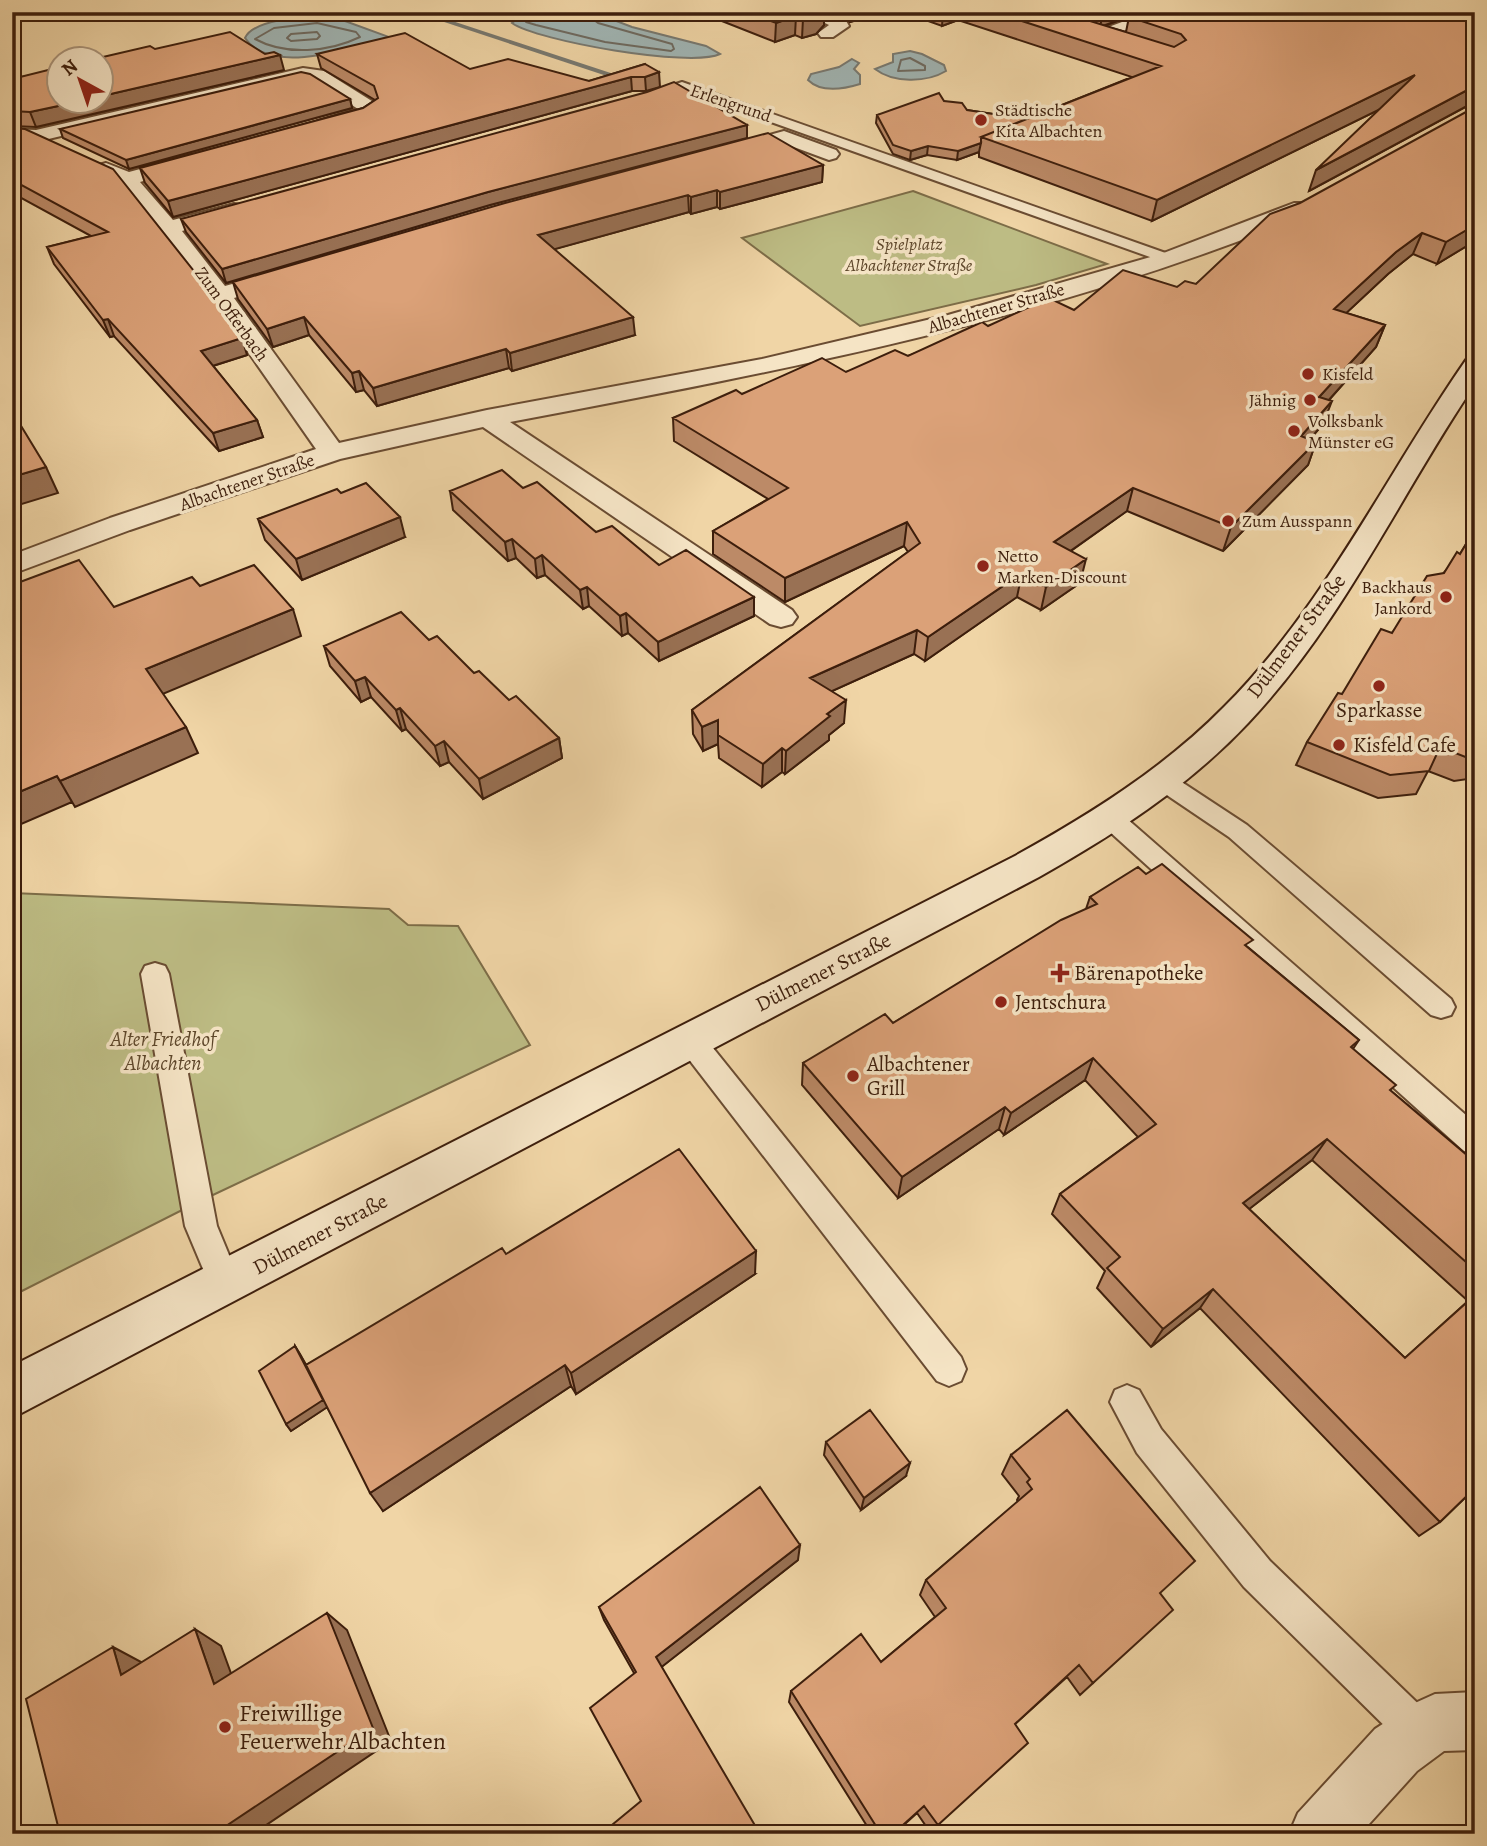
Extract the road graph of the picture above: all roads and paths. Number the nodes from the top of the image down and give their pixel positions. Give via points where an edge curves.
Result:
1 (810, 12) edge
2 (1165, 12) edge
3 (827, 33) dead end
4 (1124, 44) edge
5 (633, 100) edge
6 (306, 130) edge
7 (12, 135) edge
8 (36, 136) junction
9 (70, 152) edge
10 (829, 153) dead end
11 (216, 155) edge
12 (706, 158) edge
13 (93, 163) edge
14 (127, 179) junction
15 (1323, 197) edge
16 (260, 203) edge
17 (168, 228) junction
18 (1169, 259) junction
19 (300, 272) edge
20 (220, 295) junction
21 (1475, 365) edge
22 (487, 418) junction
23 (332, 453) junction
24 (12, 565) edge
25 (781, 617) dead end
26 (1163, 781) junction
27 (1109, 817) junction
28 (155, 974) dead end
29 (1440, 1007) dead end
30 (691, 1041) junction
31 (1475, 1142) edge
32 (225, 1284) junction
33 (949, 1369) dead end
34 (12, 1393) edge
35 (1126, 1402) dead end
36 (1475, 1721) edge
37 (1421, 1734) junction
38 (1319, 1834) edge

1 - 3 street via 839,23
2 - 4 street via 1094,34
5 - 18 lane, Erlengrund via 682,86
6 - 8 street via 358,116 368,112 368,107 318,75 303,72
7 - 8 street
8 - 9 street
10 - 12 street, Erlengrund via 784,137
11 - 14 street
13 - 14 street, Zum Offerbach
14 - 17 street, Zum Offerbach
15 - 18 street, Albachtener Straße via 1284,217
16 - 17 street
17 - 20 street, Zum Offerbach
18 - 22 street, Albachtener Straße via 954,321 800,358
19 - 20 street
20 - 23 street, Zum Offerbach
21 - 26 street, Dülmener Straße via 1311,624 1261,688
22 - 23 street, Albachtener Straße
22 - 25 street
23 - 24 street, Albachtener Straße
26 - 27 street, Dülmener Straße
26 - 29 lane via 1238,831
27 - 30 street, Dülmener Straße via 1044,857
27 - 31 lane
28 - 32 lane via 195,1203
30 - 32 street, Dülmener Straße
30 - 33 lane
32 - 34 street, Dülmener Straße
35 - 37 lane via 1149,1441 1257,1574
36 - 37 street via 1435,1723
37 - 38 street via 1396,1750

